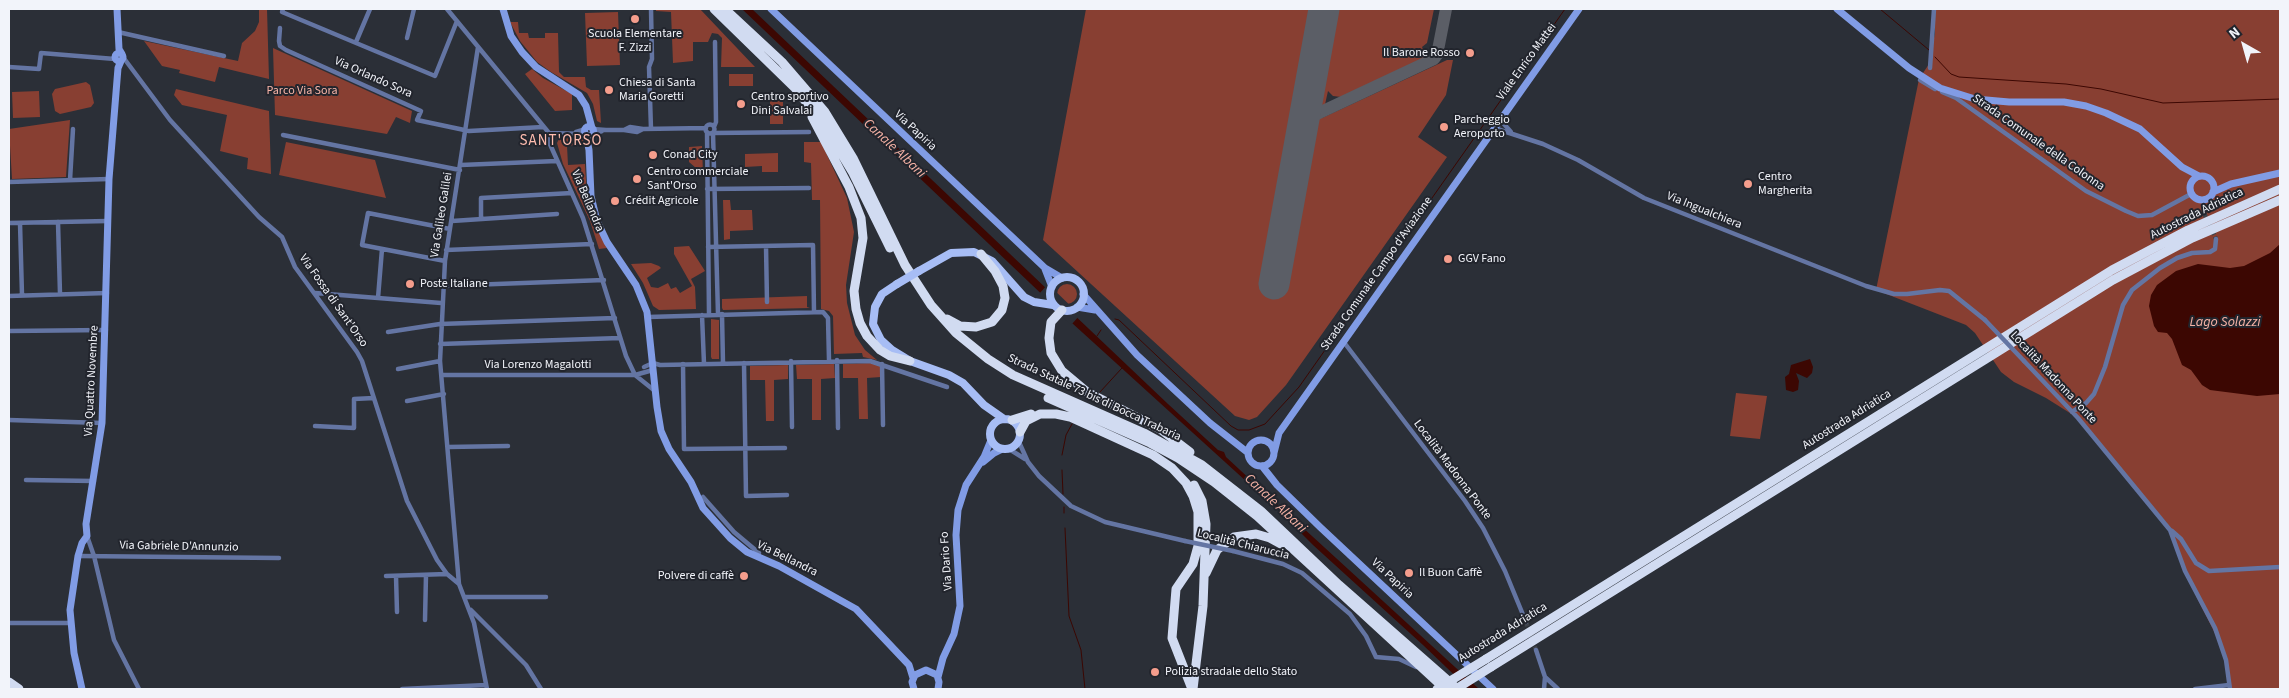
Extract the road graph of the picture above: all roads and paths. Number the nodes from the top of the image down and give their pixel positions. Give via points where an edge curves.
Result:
1 (117, 9) edge
2 (283, 9) edge
3 (370, 9) edge
4 (414, 9) edge
5 (447, 9) edge
6 (503, 9) edge
7 (651, 9) edge
8 (714, 9) edge
9 (725, 9) edge
10 (771, 9) edge
11 (1579, 9) edge
12 (1837, 9) edge
13 (1934, 9) edge
14 (457, 21) junction
15 (280, 28) dead end
16 (118, 32) junction
17 (407, 38) dead end
18 (356, 42) junction
19 (715, 42) dead end
20 (478, 47) junction
21 (224, 56) dead end
22 (118, 58) junction
23 (9, 67) edge
24 (1930, 68) dead end
25 (1920, 80) dead end
26 (788, 81) junction
27 (1502, 117) junction
28 (543, 127) junction
29 (1493, 128) junction
30 (73, 129) dead end
31 (650, 129) junction
32 (714, 129) junction
33 (466, 130) junction
34 (706, 130) junction
35 (589, 131) junction
36 (809, 132) dead end
37 (550, 133) junction
38 (1512, 133) junction
39 (283, 136) dead end
40 (557, 161) junction
41 (2182, 167) junction
42 (460, 168) junction
43 (2280, 173) edge
44 (2199, 176) junction
45 (109, 179) junction
46 (70, 180) junction
47 (2212, 181) junction
48 (9, 182) edge
49 (2190, 184) junction
50 (2231, 184) junction
51 (809, 188) dead end
52 (707, 189) junction
53 (715, 189) junction
54 (2280, 190) edge
55 (2213, 192) junction
56 (572, 193) junction
57 (2191, 194) junction
58 (2280, 200) edge
59 (557, 214) dead end
60 (480, 218) junction
61 (108, 220) junction
62 (452, 221) junction
63 (58, 222) junction
64 (9, 223) edge
65 (20, 223) junction
66 (450, 230) junction
67 (2216, 239) dead end
68 (592, 244) junction
69 (766, 246) junction
70 (708, 247) junction
71 (716, 247) junction
72 (382, 248) junction
73 (446, 250) junction
74 (981, 254) junction
75 (444, 261) junction
76 (1044, 268) junction
77 (1062, 278) junction
78 (604, 280) junction
79 (443, 286) junction
80 (1052, 287) junction
81 (106, 292) junction
82 (60, 294) junction
83 (315, 294) junction
84 (1083, 294) junction
85 (1894, 294) joint
86 (22, 295) junction
87 (9, 296) edge
88 (1050, 296) junction
89 (378, 298) junction
90 (767, 302) dead end
91 (1034, 302) junction
92 (441, 303) junction
93 (930, 305) junction
94 (1053, 305) junction
95 (1077, 307) junction
96 (1062, 310) junction
97 (1098, 310) junction
98 (814, 312) junction
99 (709, 314) junction
100 (720, 314) junction
101 (702, 315) junction
102 (648, 317) junction
103 (615, 318) junction
104 (440, 324) junction
105 (106, 330) junction
106 (9, 331) edge
107 (388, 332) dead end
108 (620, 338) junction
109 (1343, 341) junction
110 (440, 344) junction
111 (829, 360) junction
112 (837, 360) junction
113 (440, 361) junction
114 (910, 361) junction
115 (790, 362) junction
116 (723, 363) junction
117 (744, 363) junction
118 (683, 364) junction
119 (704, 364) junction
120 (882, 364) junction
121 (653, 366) junction
122 (398, 369) dead end
123 (442, 375) junction
124 (635, 375) junction
125 (947, 388) dead end
126 (655, 391) junction
127 (444, 394) junction
128 (374, 398) junction
129 (407, 401) dead end
130 (984, 405) junction
131 (2072, 412) junction
132 (9, 420) edge
133 (1008, 420) junction
134 (102, 423) junction
135 (883, 425) dead end
136 (315, 426) dead end
137 (792, 427) dead end
138 (838, 428) dead end
139 (991, 430) junction
140 (1020, 432) junction
141 (1279, 433) junction
142 (1227, 436) junction
143 (1260, 439) junction
144 (991, 440) junction
145 (1019, 442) junction
146 (1251, 443) junction
147 (508, 446) dead end
148 (448, 447) junction
149 (785, 448) dead end
150 (745, 449) junction
151 (1006, 449) junction
152 (1247, 452) junction
153 (1273, 456) junction
154 (1028, 462) junction
155 (1202, 465) junction
156 (979, 466) junction
157 (1262, 466) junction
158 (26, 480) dead end
159 (94, 482) junction
160 (1277, 485) junction
161 (787, 495) dead end
162 (703, 497) dead end
163 (2170, 530) junction
164 (728, 531) junction
165 (87, 536) junction
166 (759, 553) dead end
167 (78, 556) junction
168 (94, 556) junction
169 (279, 558) dead end
170 (2280, 567) edge
171 (447, 574) junction
172 (426, 575) junction
173 (386, 576) dead end
174 (396, 576) junction
175 (1204, 579) junction
176 (460, 584) junction
177 (1335, 590) junction
178 (465, 597) junction
179 (546, 597) dead end
180 (470, 609) junction
181 (398, 612) dead end
182 (425, 620) dead end
183 (1526, 622) tunnel mouth
184 (9, 623) edge
185 (70, 623) junction
186 (1536, 650) tunnel mouth
187 (943, 658) junction
188 (909, 665) junction
189 (924, 670) junction
190 (938, 677) junction
191 (1545, 677) junction
192 (913, 678) junction
193 (9, 682) edge
194 (487, 687) edge
195 (2229, 687) edge
196 (19, 689) edge
197 (82, 689) edge
198 (139, 689) edge
199 (402, 689) edge
200 (541, 689) edge
201 (914, 689) edge
202 (938, 689) edge
203 (1192, 689) edge
204 (1438, 689) edge
205 (1446, 689) edge
206 (1457, 689) edge
207 (1493, 689) edge
208 (1544, 689) edge
209 (1558, 689) edge
210 (2195, 689) edge

1 - 16 main road, Via Quattro Novembre
2 - 18 street via 282,12
3 - 18 street
4 - 17 street
5 - 14 street
6 - 35 main road via 511,36 525,56 583,100
7 - 31 street
8 - 26 highway, Strada Statale 73 bis di Bocca Trabaria
9 - 93 highway, Strada Statale 73 bis di Bocca Trabaria via 782,62 825,112 856,164 905,265
10 - 76 main road, Via Papiria
11 - 27 main road, Viale Enrico Mattei
12 - 41 main road via 1908,68 1940,88 1992,101 2064,102 2086,106 2140,129
13 - 24 street
14 - 18 street via 435,76
14 - 20 street
15 - 33 street, Via Orlando Sora via 280,46 286,50 421,111 417,120
16 - 21 street
16 - 22 main road, Via Quattro Novembre
19 - 32 street
20 - 28 street
20 - 33 street, Via Galileo Galilei
22 - 23 street via 41,52 39,69
22 - 45 main road, Via Quattro Novembre
22 - 83 street, Via Fossa di Sant'Orso via 129,65 170,120 282,238 290,260
25 - 57 street, Strada Comunale della Colonna via 1956,98 2086,191 2132,214 2152,214
26 - 114 highway via 824,136 860,211 863,238 854,294 861,326 882,351
26 - 177 highway, Strada Statale 73 bis di Bocca Trabaria via 811,107 836,144 914,291 960,344 1018,384 1141,439 1202,473 1248,509
27 - 29 main road, Viale Enrico Mattei
27 - 38 street
28 - 33 street
28 - 37 street
29 - 38 street, Via Ingualchiera
29 - 109 main road, Strada Comunale Campo d'Aviazione
30 - 46 street
31 - 34 street
31 - 35 street
32 - 34 street
32 - 34 street via 709,125
32 - 36 street via 723,134
32 - 53 street
33 - 42 street, Via Galileo Galilei
34 - 52 street
35 - 37 street
35 - 102 main road, Via Bellandra via 590,192 597,221 636,285
37 - 40 street, Via Bellandra via 549,142
38 - 85 street, Via Ingualchiera via 1578,160 1652,201 1816,267
39 - 42 street
40 - 42 street
40 - 56 street, Via Bellandra
41 - 44 main road
41 - 49 main road
42 - 62 street, Via Galileo Galilei
43 - 50 main road
44 - 47 main road
44 - 49 main road
45 - 46 street
45 - 61 main road, Via Quattro Novembre
46 - 48 street
47 - 50 main road
47 - 55 main road
49 - 57 main road
50 - 55 main road
51 - 53 street
52 - 53 street
52 - 70 street
53 - 71 street
54 - 204 highway, Autostrada Adriatica, bridge via 2188,230 2112,270
55 - 57 main road via 2201,200
56 - 60 street via 481,198
56 - 68 street, Via Bellandra
58 - 206 highway, Autostrada Adriatica, bridge via 2192,238 2113,280
59 - 60 street
60 - 62 street
61 - 63 street
61 - 81 main road, Via Quattro Novembre
62 - 66 street, Via Galileo Galilei
63 - 65 street
63 - 82 street
64 - 65 street
65 - 86 street
66 - 72 street via 368,213 362,244
66 - 73 street, Via Galileo Galilei
67 - 131 street via 2215,249 2177,258 2132,290 2123,305 2094,394
68 - 73 street
68 - 78 street, Via Bellandra
69 - 71 street
69 - 90 street
69 - 98 street via 813,245
70 - 71 street
70 - 99 street
71 - 100 street
72 - 75 street
72 - 89 street
73 - 75 street, Via Galileo Galilei
74 - 91 main road via 1018,292
74 - 93 highway via 997,274 1004,290 1004,302 998,316 984,326 968,328 951,322
74 - 114 main road, bridge via 952,253 897,284 878,300 874,313 878,336
75 - 79 street, Via Galileo Galilei
76 - 77 main road, Via Papiria
76 - 80 main road, Via Papiria
77 - 80 main road
77 - 84 main road, Via Papiria via 1077,281
78 - 79 street
78 - 103 street, Via Bellandra
79 - 92 street, Via Galileo Galilei
80 - 88 main road
81 - 82 street
81 - 105 main road, Via Quattro Novembre
82 - 86 street
83 - 89 street
83 - 128 street, Via Fossa di Sant'Orso via 357,352
84 - 95 main road
84 - 97 main road, Via Papiria
85 - 131 street, Località Madonna Ponte, bridge via 1949,291 1985,320
86 - 87 street
88 - 91 main road
88 - 94 main road
89 - 92 street
91 - 94 main road
92 - 104 street, Via Galileo Galilei
93 - 155 highway, Strada Statale 73 bis di Bocca Trabaria via 968,344 1009,373 1144,433
94 - 96 main road
95 - 96 main road
95 - 97 main road
96 - 155 highway via 1051,322 1048,338 1051,353 1062,371 1087,392 1171,436
97 - 142 main road, Via Papiria via 1138,355
98 - 100 street
98 - 111 street via 823,312 828,318
99 - 100 street
99 - 101 street
100 - 116 street
101 - 102 street
101 - 119 street
102 - 121 main road, Via Bellandra
103 - 104 street
103 - 108 street, Via Bellandra
104 - 107 street
104 - 110 street, Via Galileo Galilei
105 - 106 street
105 - 134 main road, Via Quattro Novembre
108 - 110 street
108 - 124 street, Via Bellandra
109 - 141 main road, Strada Comunale Campo d'Aviazione
109 - 183 street, Località Madonna Ponte via 1483,528
110 - 113 street, Via Galileo Galilei
111 - 112 street
111 - 115 street
112 - 120 street
112 - 138 street
113 - 122 street
113 - 123 street, Via Galileo Galilei
114 - 130 main road via 963,382
115 - 117 street
115 - 137 street
116 - 117 street
116 - 119 street
117 - 150 street
118 - 119 street
118 - 121 street
118 - 150 street via 684,450
120 - 125 street
120 - 135 street
121 - 124 street, Via Lorenzo Magalotti
121 - 124 street via 640,368
121 - 126 main road, Via Bellandra
123 - 124 street, Via Lorenzo Magalotti
123 - 127 street, Via Galileo Galilei
124 - 126 street
126 - 164 main road, Via Bellandra via 658,419 667,446 704,510
127 - 129 street
127 - 148 street, Via Galileo Galilei
128 - 136 street via 354,399 354,428
128 - 171 street, Via Fossa di Sant'Orso via 407,501
130 - 133 main road
130 - 139 main road
131 - 163 street, Località Madonna Ponte
132 - 134 street
133 - 139 main road via 996,422
133 - 140 main road via 1019,427
133 - 175 highway via 1043,410 1064,412 1110,430 1179,467 1194,484 1204,508
134 - 159 main road, Via Quattro Novembre
139 - 144 main road
140 - 145 main road
140 - 203 highway via 1026,422 1040,414 1073,418 1163,460 1188,486 1198,512 1198,546 1193,564 1176,589 1172,638
141 - 143 main road via 1269,439
141 - 153 main road, Strada Comunale Campo d'Aviazione
142 - 146 main road, Via Papiria
142 - 152 main road, Via Papiria
143 - 146 main road
143 - 153 main road via 1270,443
144 - 151 main road
144 - 156 main road, Via Dario Fo
145 - 151 main road
145 - 154 street
146 - 152 main road
147 - 148 street
148 - 176 street, Via Galileo Galilei
149 - 150 street
150 - 161 street via 746,496
151 - 154 street
151 - 156 main road, Via Dario Fo via 994,453
152 - 157 main road via 1251,462
153 - 157 main road
153 - 160 main road via 1271,466
154 - 204 street, Località Chiaruccia, bridge via 1061,498 1112,524 1278,563 1302,573 1350,614 1376,657 1407,662
155 - 206 highway, Strada Statale 73 bis di Bocca Trabaria via 1268,517 1339,585
156 - 187 main road, Via Dario Fo via 964,491 956,517 960,606 954,634
157 - 160 main road, Via Papiria
158 - 159 street
159 - 165 main road, Via Quattro Novembre via 86,524
160 - 207 main road, Via Papiria
162 - 164 street, Via Bellandra
163 - 170 street, Località Madonna Ponte via 2176,533 2196,563 2210,571
163 - 195 street, Località Madonna Ponte via 2185,571 2214,628 2226,660
164 - 166 street, Via Bellandra
164 - 188 main road, Via Bellandra via 749,554 779,566 856,609
165 - 167 main road, Via Quattro Novembre
165 - 168 street
167 - 168 street, Via Gabriele D'Annunzio
167 - 185 main road, Via Quattro Novembre
168 - 169 street, Via Gabriele D'Annunzio
168 - 198 street via 114,640
171 - 172 street
171 - 176 street, Via Fossa di Sant'Orso
172 - 174 street
172 - 182 street
173 - 174 street
174 - 181 street
175 - 177 highway via 1213,555 1222,544 1236,536 1254,534 1279,543
175 - 203 highway via 1199,653
176 - 178 street, Via Galileo Galilei
177 - 205 highway, Strada Statale 73 bis di Bocca Trabaria
178 - 179 street
178 - 180 street, Via Galileo Galilei
180 - 194 street, Via Galileo Galilei
180 - 200 street via 526,665
184 - 185 street
185 - 197 main road, Via Quattro Novembre
186 - 191 street
187 - 189 main road, Via Dario Fo
187 - 190 main road, Via Dario Fo
188 - 189 main road, Via Bellandra
188 - 192 main road, Via Bellandra
189 - 190 main road, Via Bellandra via 934,672
189 - 192 main road
190 - 202 main road
191 - 208 street
191 - 209 street
192 - 201 main road, Via Bellandra
193 - 196 highway
194 - 199 street
195 - 210 street, Località Madonna Ponte

